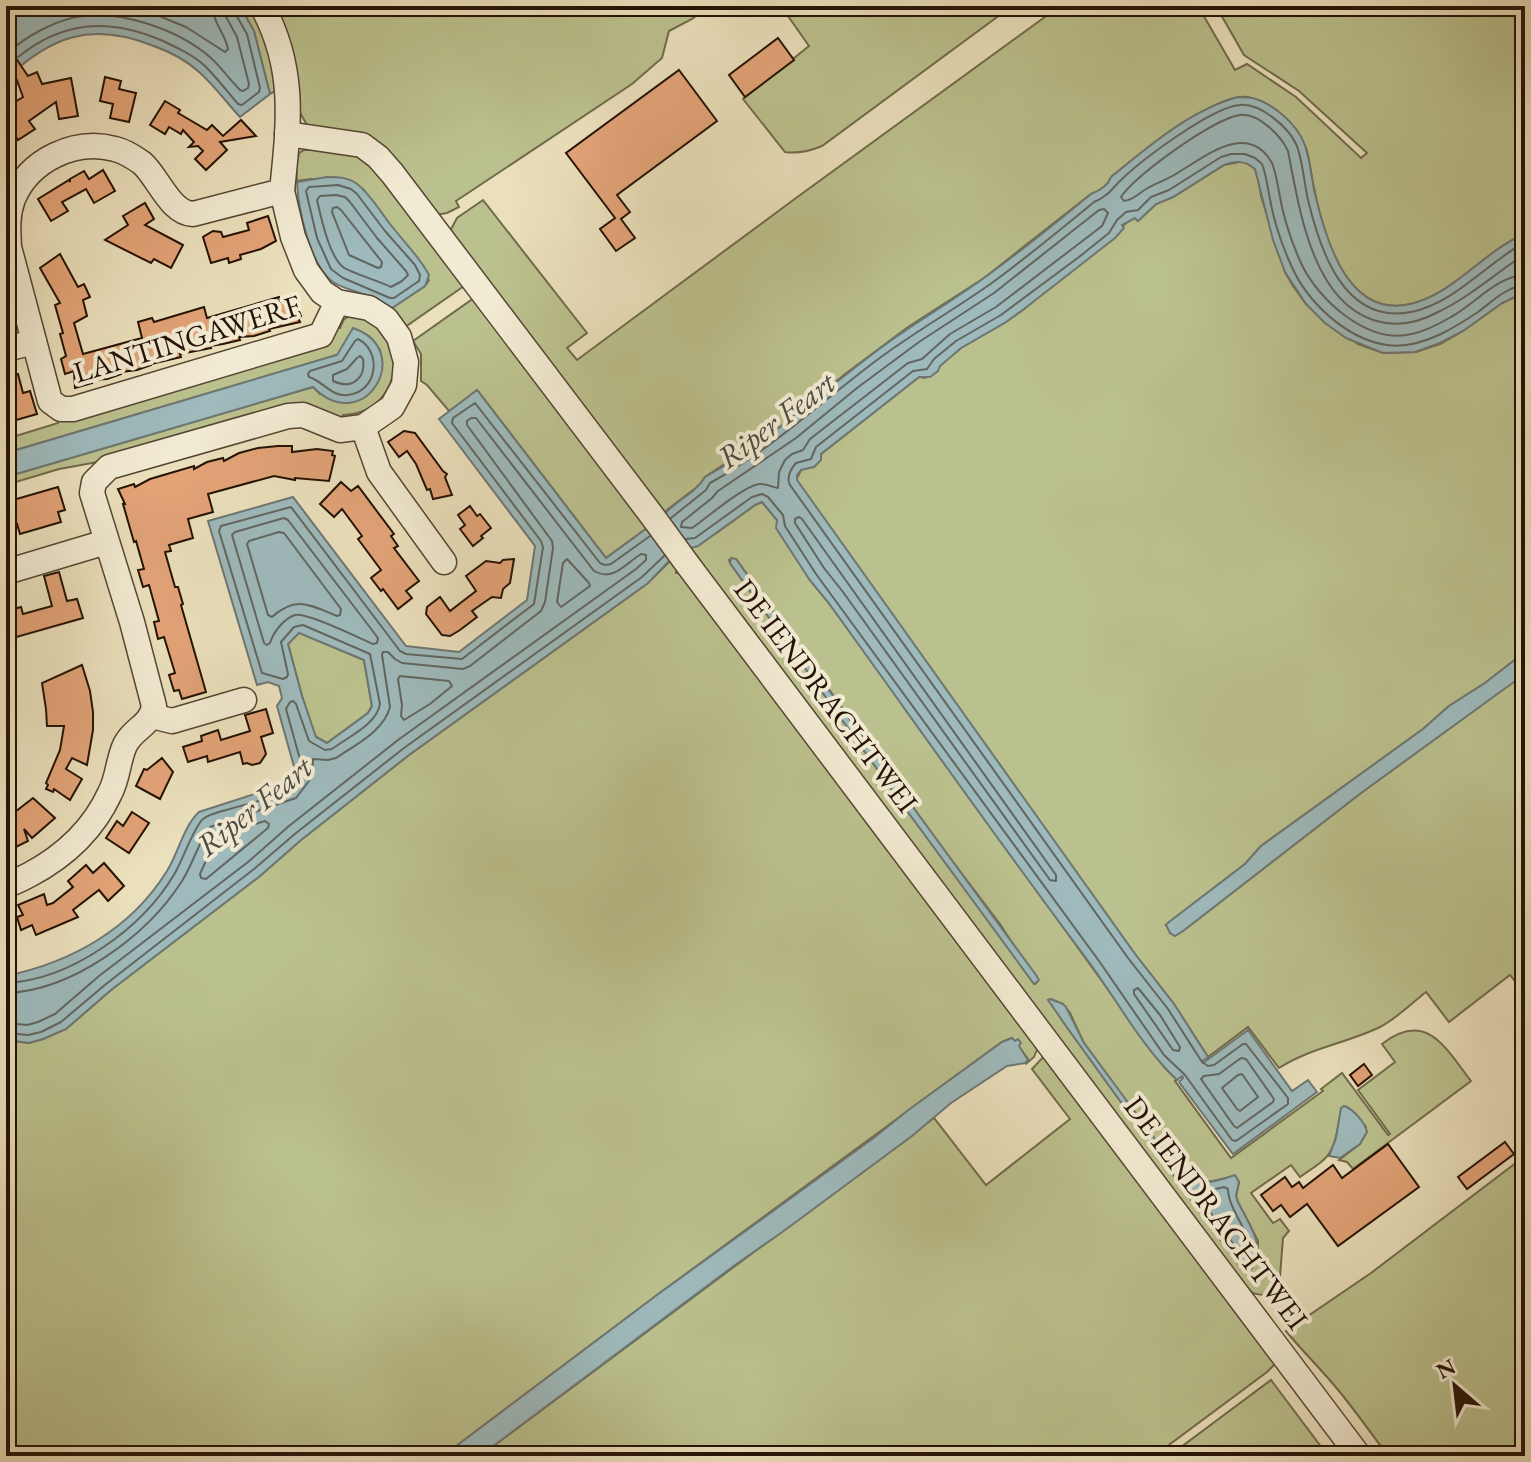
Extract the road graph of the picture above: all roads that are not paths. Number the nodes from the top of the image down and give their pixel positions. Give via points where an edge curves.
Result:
1 (262, 6) edge
2 (287, 134) junction
3 (282, 191) junction
4 (337, 302) junction
5 (34, 342) junction
6 (6, 349) edge
7 (363, 427) junction
8 (106, 542) junction
9 (444, 562) dead end
10 (6, 572) edge
11 (244, 700) dead end
12 (152, 716) junction
13 (6, 885) edge
14 (1359, 1456) edge

1 - 2 street via 286,72
2 - 3 street
2 - 14 street, DE IENDRACHTWEI via 362,145 378,157
3 - 4 street via 306,270
3 - 5 street, LANTINGAWERF via 193,214 177,208 142,164 118,150 95,145 66,149 42,163 25,178 8,222 9,247
4 - 5 street, LANTINGAWERF via 321,335 73,409 50,401
4 - 7 street via 369,308 386,319 399,337 406,362 404,385 392,407
5 - 6 street
7 - 8 street via 340,430 303,415 288,416 109,467 94,482 92,493
7 - 9 street via 379,472
8 - 10 street
8 - 12 street via 132,622 154,706
11 - 12 street via 172,721
12 - 13 street via 125,746 111,791 88,830 50,864

